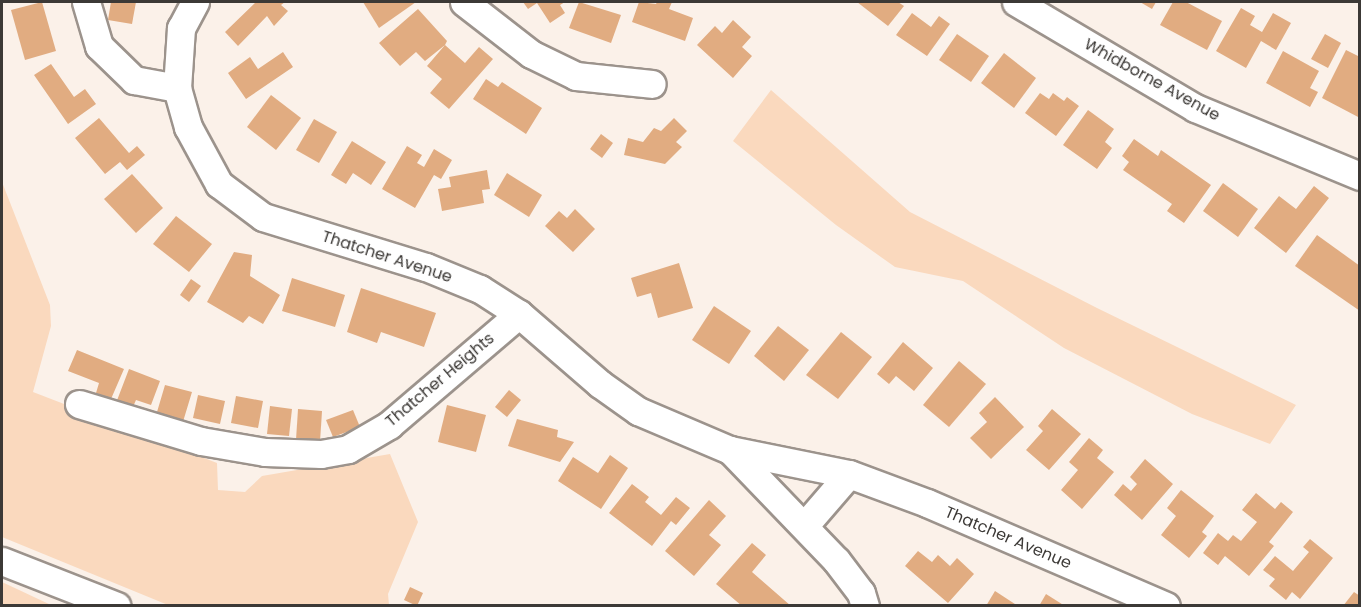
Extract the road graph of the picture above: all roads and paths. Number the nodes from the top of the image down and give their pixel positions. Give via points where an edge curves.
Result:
1 (86, 2) edge
2 (195, 2) edge
3 (464, 2) edge
4 (1016, 2) edge
5 (652, 84) dead end
6 (177, 88) junction
7 (1359, 176) edge
8 (519, 314) junction
9 (79, 404) dead end
10 (730, 450) junction
11 (849, 474) junction
12 (805, 525) junction
13 (2, 561) edge
14 (117, 606) edge
15 (865, 606) edge
16 (1166, 606) edge

1 - 6 street via 99,46 134,80
2 - 6 street via 181,27
3 - 5 street via 531,54 576,76
4 - 7 street, Whidborne Avenue via 1195,108
6 - 8 street, Thatcher Avenue via 188,127 219,184 263,217 426,267 480,290
8 - 9 street, Thatcher Heights via 389,425 348,449 321,454 265,452 201,441
8 - 10 street, Thatcher Avenue via 600,384 639,411
10 - 11 street, Thatcher Avenue
10 - 12 street, Thatcher Avenue
11 - 12 street
11 - 16 street, Thatcher Avenue via 927,503
12 - 15 street, Thatcher Avenue via 861,593
13 - 14 street

